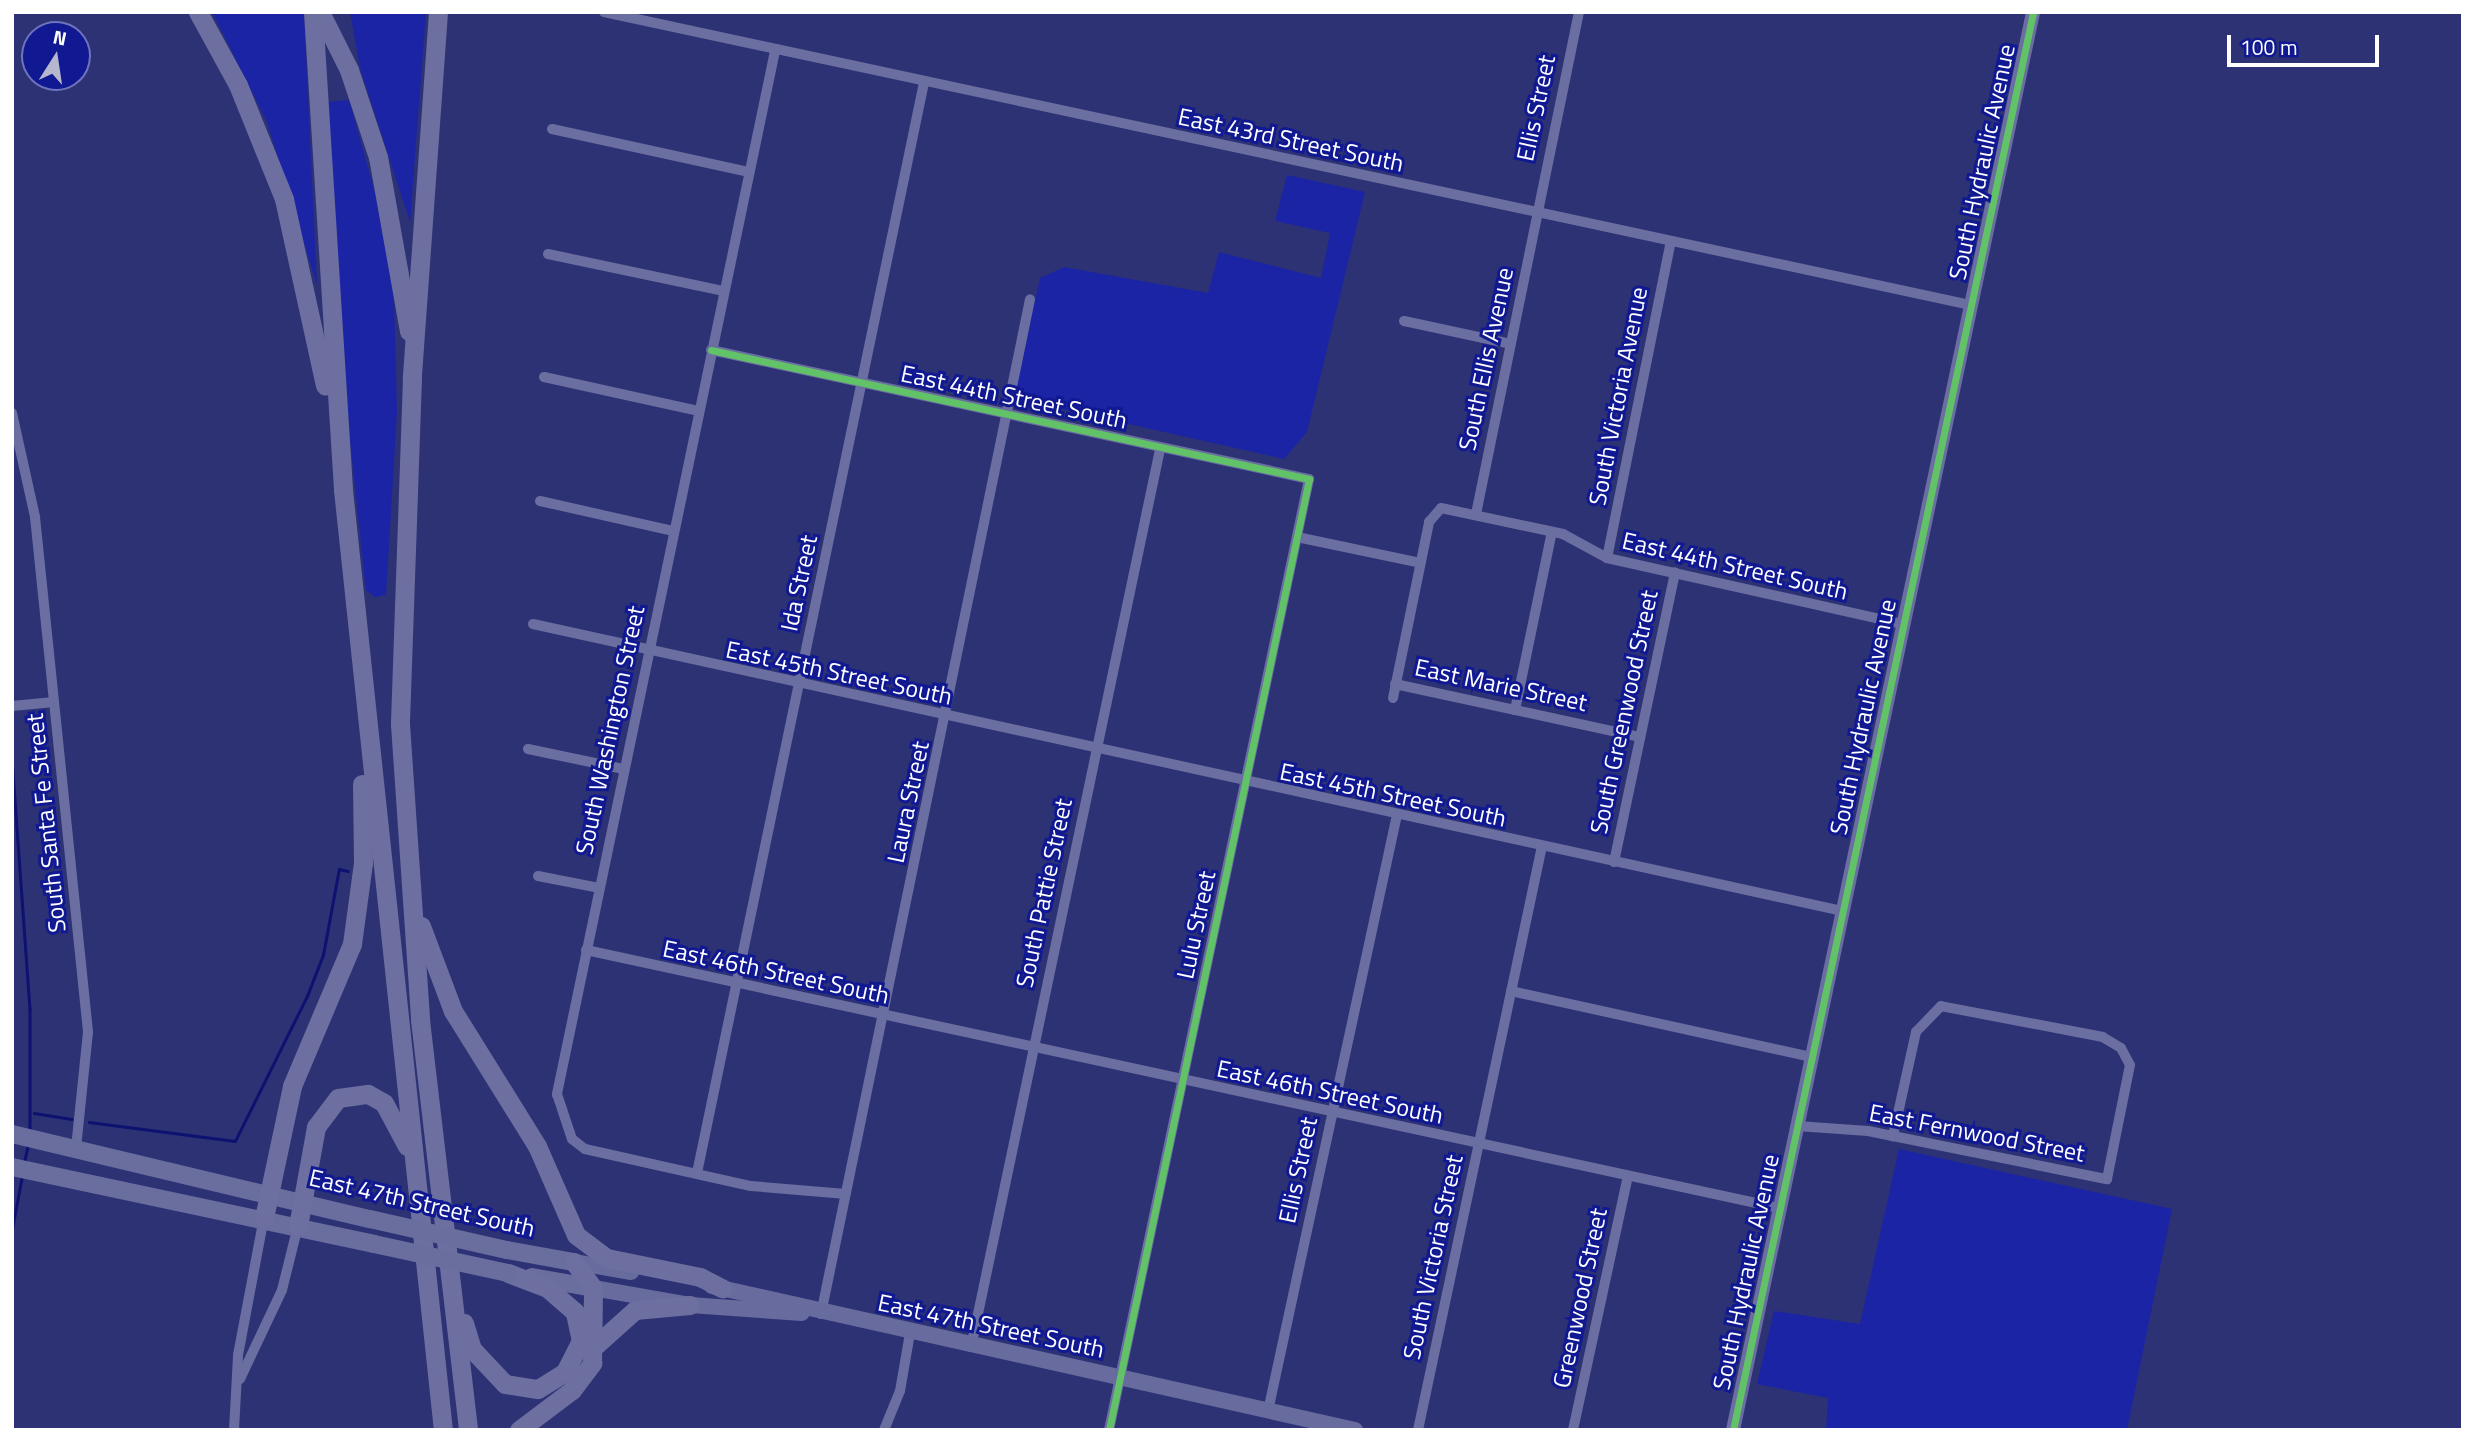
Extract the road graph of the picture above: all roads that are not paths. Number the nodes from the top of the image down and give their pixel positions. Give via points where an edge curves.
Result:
1 (198, 12) edge
2 (313, 12) edge
3 (320, 12) edge
4 (438, 12) edge
5 (604, 12) edge
6 (1578, 12) edge
7 (2033, 12) edge
8 (775, 51) junction
9 (924, 83) junction
10 (552, 129) dead end
11 (749, 172) junction
12 (1535, 213) junction
13 (1671, 242) junction
14 (548, 254) dead end
15 (724, 291) junction
16 (1030, 299) dead end
17 (1971, 305) junction
18 (1404, 321) dead end
19 (1511, 344) junction
20 (711, 351) junction
21 (544, 377) dead end
22 (412, 378) junction
23 (860, 386) junction
24 (699, 411) junction
25 (12, 412) edge
26 (1006, 417) junction
27 (1160, 449) junction
28 (1309, 480) joint
29 (343, 490) junction
30 (540, 501) dead end
31 (1475, 514) junction
32 (674, 531) junction
33 (1552, 532) junction
34 (1297, 537) junction
35 (1607, 558) junction
36 (1420, 563) junction
37 (1675, 572) junction
38 (352, 587) junction
39 (533, 624) dead end
40 (1902, 624) junction
41 (648, 651) junction
42 (799, 684) junction
43 (1395, 684) junction
44 (1393, 698) dead end
45 (54, 702) junction
46 (12, 706) edge
47 (1515, 710) junction
48 (947, 717) junction
49 (1640, 737) junction
50 (528, 749) dead end
51 (1096, 749) junction
52 (624, 769) junction
53 (1246, 782) junction
54 (1397, 815) junction
55 (1542, 846) junction
56 (406, 847) junction
57 (1614, 862) junction
58 (538, 876) dead end
59 (599, 888) junction
60 (1843, 912) junction
61 (586, 950) junction
62 (736, 984) junction
63 (1511, 991) junction
64 (884, 1016) junction
65 (1033, 1048) junction
66 (1812, 1057) junction
67 (1182, 1081) junction
68 (1331, 1112) junction
69 (1797, 1126) junction
70 (12, 1134) edge
71 (1893, 1136) junction
72 (1479, 1143) junction
73 (67, 1146) junction
74 (12, 1167) edge
75 (417, 1173) junction
76 (697, 1173) junction
77 (1628, 1175) junction
78 (269, 1191) junction
79 (846, 1194) junction
80 (302, 1200) junction
81 (1779, 1208) junction
82 (264, 1218) junction
83 (298, 1226) junction
84 (574, 1262) junction
85 (508, 1273) junction
86 (450, 1284) junction
87 (593, 1288) junction
88 (722, 1288) junction
89 (690, 1305) junction
90 (821, 1314) junction
91 (910, 1333) junction
92 (596, 1345) junction
93 (971, 1347) junction
94 (240, 1379) junction
95 (1119, 1379) junction
96 (1268, 1411) junction
97 (234, 1430) edge
98 (443, 1430) edge
99 (468, 1430) edge
100 (519, 1430) edge
101 (884, 1430) edge
102 (1109, 1430) edge
103 (1355, 1430) edge
104 (1418, 1430) edge
105 (1573, 1430) edge
106 (1732, 1430) edge

1 - 29 highway via 238,85 284,199 314,322
2 - 29 highway
3 - 22 highway via 349,70 384,182
4 - 22 highway
5 - 8 street, East 43rd Street South
6 - 12 street, Ellis Street
7 - 17 street, South Hydraulic Avenue
8 - 9 street, East 43rd Street South
8 - 11 street, South Washington Street
9 - 12 street, East 43rd Street South
9 - 23 street, Ida Street
10 - 11 street
11 - 15 street, South Washington Street
12 - 13 street, East 43rd Street South
12 - 19 street, South Ellis Avenue
13 - 17 street, East 43rd Street South
13 - 35 street, South Victoria Avenue
14 - 15 street
15 - 20 street, South Washington Street
16 - 26 street, Laura Street
17 - 40 street, South Hydraulic Avenue
18 - 19 street
19 - 31 street, South Ellis Avenue
20 - 23 street, East 44th Street South
20 - 24 street, South Washington Street
21 - 24 street
22 - 56 highway via 400,724
23 - 26 street, East 44th Street South
23 - 42 street, Ida Street
24 - 32 street, South Washington Street
25 - 45 street, South Santa Fe Street via 35,517
26 - 27 street, East 44th Street South
26 - 48 street, Laura Street
27 - 28 street, East 44th Street South
27 - 51 street, South Pattie Street
28 - 34 street, Lulu Street
29 - 38 highway
30 - 32 street
31 - 33 street, East 44th Street South
31 - 36 street, East 44th Street South via 1441,508 1429,523
32 - 41 street, South Washington Street
33 - 35 street, East 44th Street South
33 - 47 street
34 - 36 street
34 - 53 street, Lulu Street
35 - 37 street, East 44th Street South
36 - 43 street
37 - 40 street, East 44th Street South
37 - 49 street, South Greenwood Street
38 - 75 highway
38 - 78 highway via 363,809 360,894 336,991 292,1086
39 - 41 street, East 45th Street South
40 - 60 street, South Hydraulic Avenue
41 - 42 street, East 45th Street South
41 - 52 street, South Washington Street
42 - 48 street, East 45th Street South
42 - 62 street, Ida Street
43 - 44 street
43 - 47 street, East Marie Street
45 - 46 street
45 - 73 street, South Santa Fe Street via 88,1032
47 - 49 street, East Marie Street
48 - 51 street, East 45th Street South
48 - 64 street, Laura Street
49 - 57 street, South Greenwood Street
50 - 52 street
51 - 53 street, East 45th Street South
51 - 65 street, South Pattie Street
52 - 59 street, South Washington Street
53 - 54 street, East 45th Street South
53 - 67 street, Lulu Street
54 - 55 street, East 45th Street South
54 - 68 street, Ellis Street
55 - 57 street, East 45th Street South
55 - 63 street, South Victoria Street
56 - 86 highway
56 - 88 highway via 424,939 453,1011 537,1146 576,1235 607,1258 701,1277
57 - 60 street, East 45th Street South
58 - 59 street
59 - 61 street, South Washington Street
60 - 66 street, South Hydraulic Avenue
61 - 62 street, East 46th Street South
61 - 76 street, South Washington Street via 557,1094 572,1139 585,1149
62 - 64 street, East 46th Street South
62 - 76 street, Ida Street
63 - 66 street
63 - 72 street, South Victoria Street
64 - 65 street, East 46th Street South
64 - 79 street, Laura Street
65 - 67 street, East 46th Street South
65 - 93 street, South Pattie Street
66 - 69 street, South Hydraulic Avenue
67 - 68 street, East 46th Street South
67 - 95 street, Lulu Street
68 - 72 street, East 46th Street South
68 - 96 street, Ellis Street
69 - 71 street, East Fernwood Street
69 - 81 street, South Hydraulic Avenue
70 - 73 main road, East 47th Street South
71 - 71 street, East Fernwood Street via 1916,1032 1929,1012 1945,1006 2103,1037 2122,1048 2129,1078 2107,1179
72 - 77 street, East 46th Street South
72 - 104 street, South Victoria Street
73 - 78 main road, East 47th Street South
74 - 82 main road, East 47th Street South
75 - 80 highway via 395,1116 384,1102 351,1093 324,1108
75 - 98 highway
76 - 79 street, South Washington Street via 751,1186
77 - 81 street, East 46th Street South
77 - 105 street, Greenwood Street
78 - 80 main road, East 47th Street South
78 - 82 highway
79 - 90 street, Laura Street
80 - 83 highway
80 - 84 main road, East 47th Street South, bridge
81 - 106 street, South Hydraulic Avenue
82 - 83 main road, East 47th Street South
82 - 94 street via 238,1355
83 - 85 main road, East 47th Street South, bridge
83 - 94 street via 282,1290
84 - 87 highway
84 - 88 main road, East 47th Street South
85 - 86 highway via 556,1294 581,1326 578,1352 565,1371 538,1389 505,1384 489,1372 472,1349
85 - 87 main road, East 47th Street South
86 - 99 highway
87 - 89 main road, East 47th Street South
87 - 92 highway
88 - 90 main road, East 47th Street South
89 - 90 main road, East 47th Street South
89 - 92 highway via 635,1310
90 - 91 main road, East 47th Street South
91 - 93 main road, East 47th Street South
91 - 101 street via 900,1391
92 - 100 highway via 592,1363 572,1390
93 - 95 main road, East 47th Street South
94 - 97 street
95 - 96 main road, East 47th Street South
95 - 102 street, Lulu Street
96 - 103 main road, East 47th Street South

